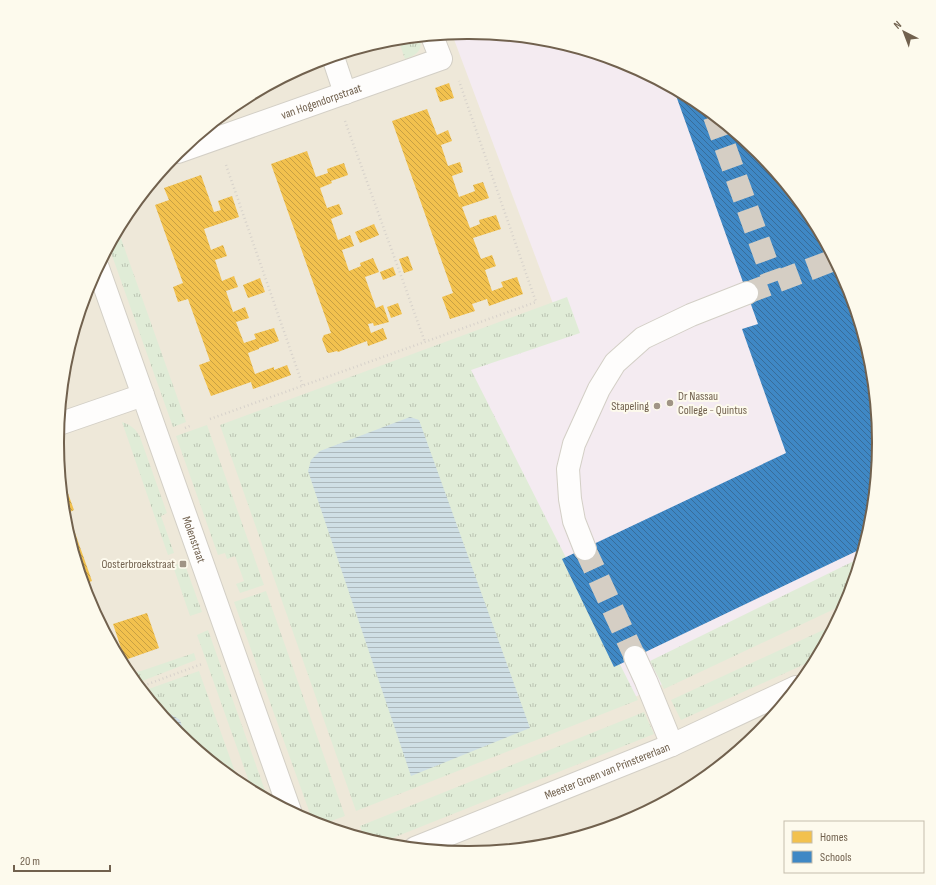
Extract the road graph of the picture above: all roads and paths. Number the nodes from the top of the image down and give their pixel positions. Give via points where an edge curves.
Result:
1 (434, 41) edge
2 (441, 59) junction
3 (334, 62) edge
4 (341, 95) junction
5 (216, 138) junction
6 (195, 146) edge
7 (101, 276) edge
8 (746, 293) tunnel mouth
9 (425, 342) junction
10 (303, 386) junction
11 (143, 395) junction
12 (210, 419) dead end
13 (65, 422) edge
14 (585, 549) tunnel mouth
15 (635, 657) tunnel mouth
16 (202, 664) dead end
17 (146, 685) edge
18 (772, 705) edge
19 (672, 745) junction
20 (287, 802) edge
21 (426, 844) edge

1 - 2 street
2 - 4 street, van Hogendorpstraat
2 - 9 path via 453,66 536,302
3 - 4 street
4 - 5 street, van Hogendorpstraat
4 - 9 path
5 - 6 street, van Hogendorpstraat
5 - 10 path
7 - 11 street, Molenstraat
8 - 14 street via 643,338 615,363 599,389 574,444 568,469 574,521
9 - 10 path
10 - 12 path
11 - 13 street
11 - 20 street, Molenstraat
15 - 19 street
16 - 17 path
18 - 19 street, Meester Groen van Prinstererlaan
19 - 21 street, Meester Groen van Prinstererlaan

